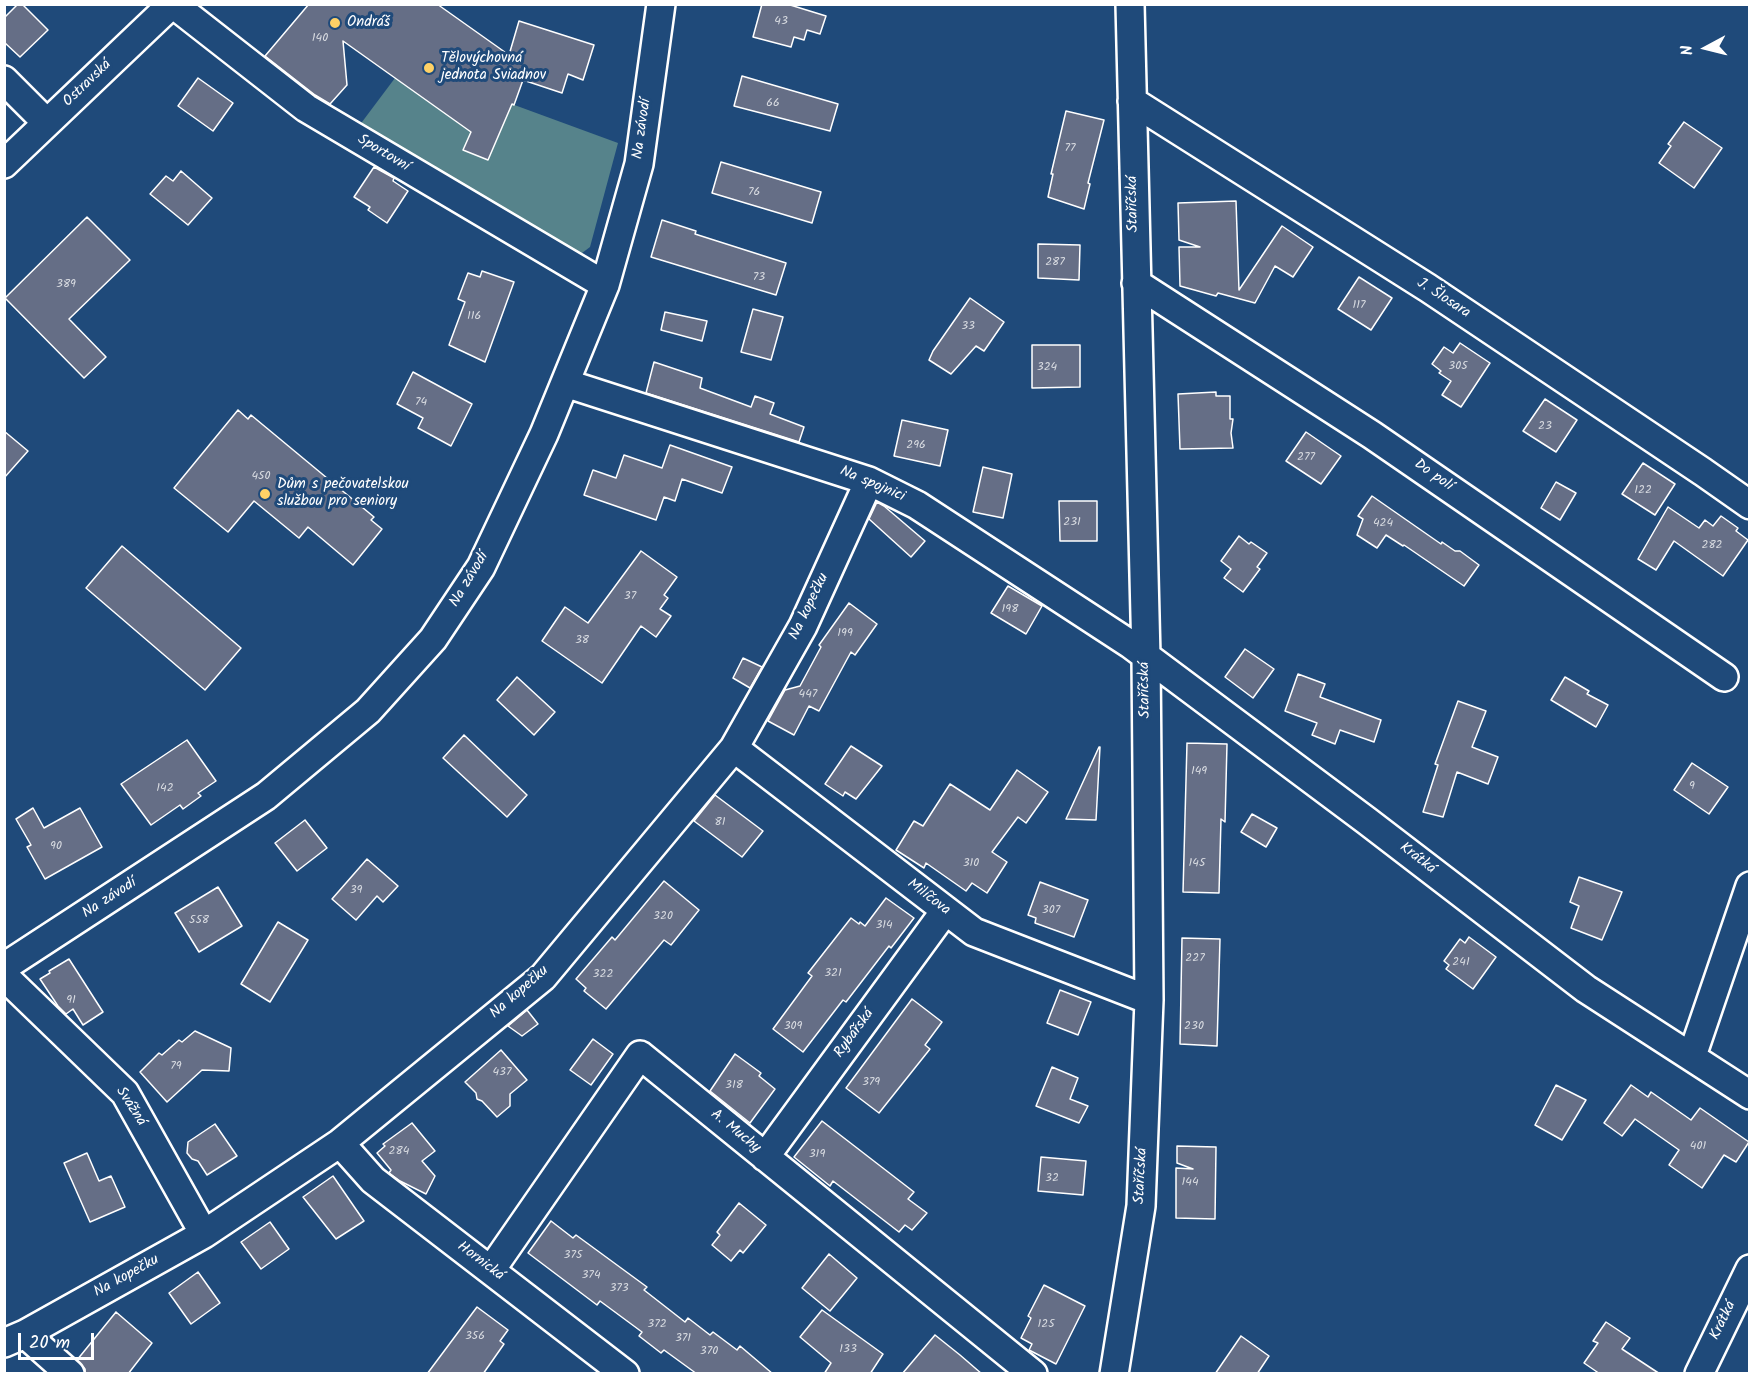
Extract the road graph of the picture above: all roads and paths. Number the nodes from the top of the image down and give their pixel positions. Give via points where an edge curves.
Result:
1 (172, 4) edge
2 (661, 4) edge
3 (1130, 4) edge
4 (4, 80) edge
5 (1132, 101) junction
6 (47, 123) junction
7 (4, 164) edge
8 (1136, 283) junction
9 (605, 285) junction
10 (565, 383) junction
11 (869, 481) junction
12 (1749, 505) edge
13 (1146, 656) junction
14 (1724, 677) dead end
15 (734, 748) junction
16 (1749, 886) edge
17 (945, 911) junction
18 (4, 967) edge
19 (4, 976) edge
20 (1149, 1000) junction
21 (1692, 1056) junction
22 (1749, 1095) edge
23 (340, 1143) junction
24 (765, 1156) junction
25 (204, 1234) junction
26 (1749, 1269) edge
27 (491, 1270) junction
28 (15, 1338) edge
29 (70, 1374) edge
30 (625, 1374) edge
31 (1033, 1374) edge
32 (1114, 1374) edge
33 (1699, 1374) edge

1 - 6 street, Ostravská
1 - 9 street, Sportovní via 306,108
2 - 9 street, Na závodí via 639,164
3 - 5 street, Staříčská
4 - 6 street
5 - 8 street, Staříčská
5 - 12 street, J. Šlosara via 1428,288
6 - 7 street, Ostravská
8 - 13 street, Staříčská
8 - 14 street, Do polí via 1372,435
9 - 10 street, Na závodí
10 - 11 street, Na spojnici
10 - 18 street, Na závodí via 481,567 433,639 368,711 266,796
11 - 13 street, Na spojnici via 917,505 979,544
11 - 15 street, Na kopečku via 803,626
13 - 20 street, Staříčská
13 - 21 street, Krátká via 1586,988
15 - 17 street, Milíčova
15 - 23 street, Na kopečku via 543,977
16 - 21 street
17 - 20 street, Milíčova via 974,932
17 - 24 street, Rybářská
19 - 25 street, Svážná via 124,1093
20 - 32 street, Staříčská via 1141,1206
21 - 22 street, Krátká
23 - 25 street, Na kopečku
23 - 27 street, Hornická via 373,1180
24 - 27 street, A. Muchy via 640,1055
24 - 31 street, A. Muchy
25 - 28 street, Na kopečku
26 - 33 street, Krátká
27 - 30 street, Hornická
28 - 29 street

